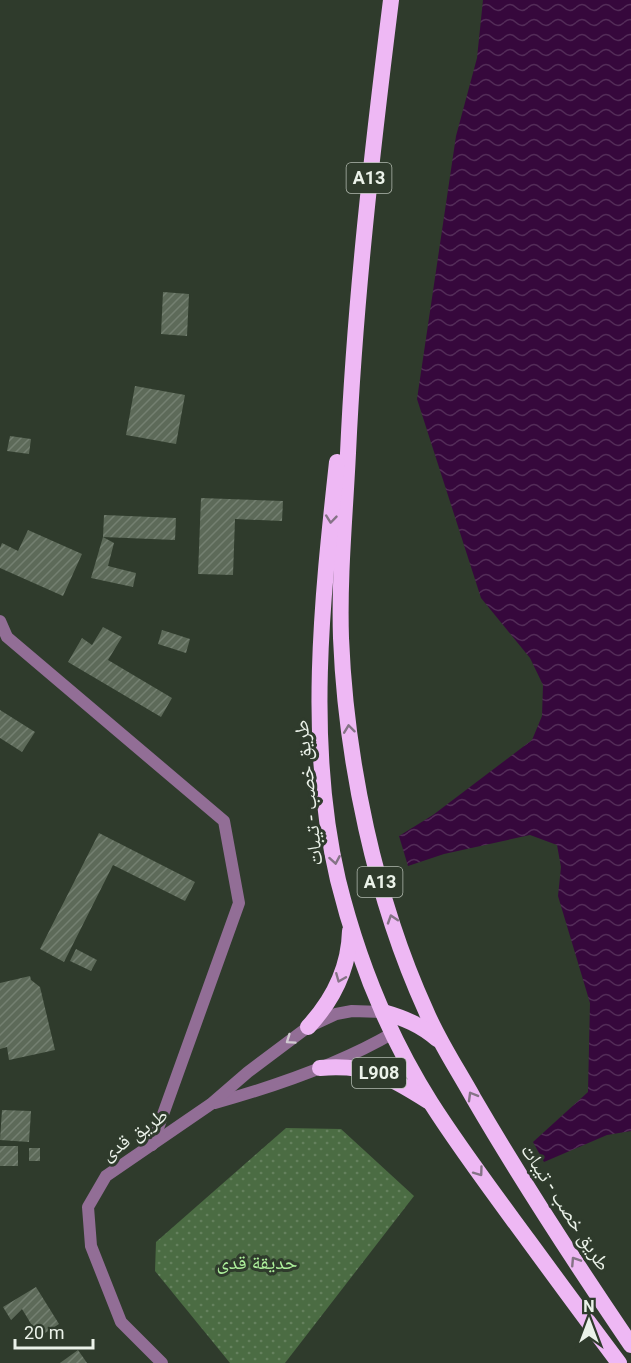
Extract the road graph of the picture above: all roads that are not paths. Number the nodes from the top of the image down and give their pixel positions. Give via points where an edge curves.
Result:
1 (391, 0) edge
2 (352, 357) junction
3 (0, 621) edge
4 (4, 641) edge
5 (350, 921) junction
6 (413, 978) junction
7 (383, 1012) junction
8 (405, 1018) junction
9 (308, 1027) junction
10 (393, 1033) junction
11 (442, 1044) junction
12 (320, 1068) junction
13 (430, 1102) junction
14 (211, 1104) junction
15 (152, 1144) junction
16 (631, 1345) edge
17 (162, 1363) edge
18 (619, 1363) edge

1 - 2 highway, طريق خصب - تيبات / A13
2 -> 5 highway, طريق خصب - تيبات / A13 via 328,541 320,703 328,821
6 -> 2 highway, طريق خصب - تيبات / A13 via 368,834 355,772 343,677 341,593
3 - 4 street
4 - 15 street via 224,821 239,903
5 - 7 highway, طريق خصب - تيبات / A13
5 -> 9 highway, L908 via 346,962 339,982
6 - 8 highway via 411,1005
6 - 11 highway, طريق خصب - تيبات / A13
7 - 8 highway
7 - 9 street, طريق قدى / L908 via 336,1014
7 - 10 highway, طريق خصب - تيبات / A13
8 - 10 highway
8 - 11 highway
9 -> 14 street, طريق قدى / L908
10 - 12 street, طريق قدى / L908
10 - 13 highway, طريق خصب - تيبات / A13
16 -> 11 highway, طريق خصب - تيبات / A13 via 496,1137
12 - 13 highway, L908 via 341,1066 375,1072
12 - 14 street, طريق قدى / L908
13 -> 18 highway, طريق خصب - تيبات / A13
14 - 15 street, طريق قدى / L908
15 - 17 street, طريق قدى / L908 via 106,1176 88,1207 91,1246 121,1322

